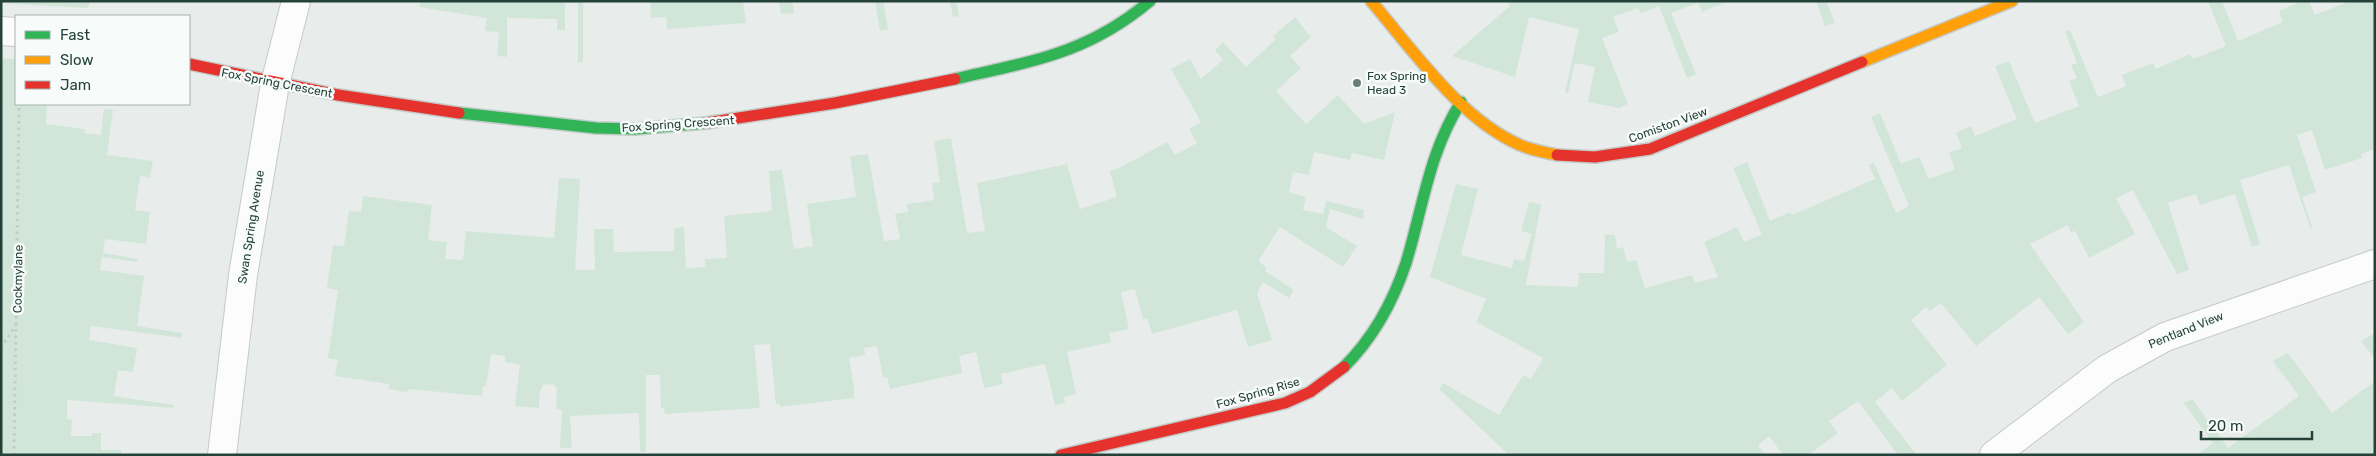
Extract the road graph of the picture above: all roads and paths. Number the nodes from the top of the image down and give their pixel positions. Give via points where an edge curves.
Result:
1 (296, 1) edge
2 (1150, 1) edge
3 (1370, 1) edge
4 (2012, 1) edge
5 (1, 31) edge
6 (15, 32) edge
7 (190, 64) edge
8 (275, 84) junction
9 (1461, 102) junction
10 (19, 105) edge
11 (2375, 264) edge
12 (17, 322) junction
13 (1, 348) edge
14 (14, 455) edge
15 (222, 455) edge
16 (1061, 455) edge
17 (1994, 455) edge

1 - 8 street, Swan Spring Avenue
2 - 8 street, Fox Spring Crescent via 1140,11 1079,48 1054,56 876,97 728,122 610,129 449,112
3 - 9 street, Comiston View
4 - 9 street, Comiston View via 1650,149 1621,156 1574,156 1524,145 1505,137
5 - 6 street
7 - 8 street, Fox Spring Crescent
8 - 15 street, Swan Spring Avenue via 242,275
9 - 16 street, Fox Spring Rise via 1438,140 1396,293 1371,338 1343,369 1309,392 1270,406
10 - 12 path, Cockmylane
11 - 17 street, Pentland View via 2164,336 2108,369
12 - 13 path
12 - 14 path, Cockmylane

